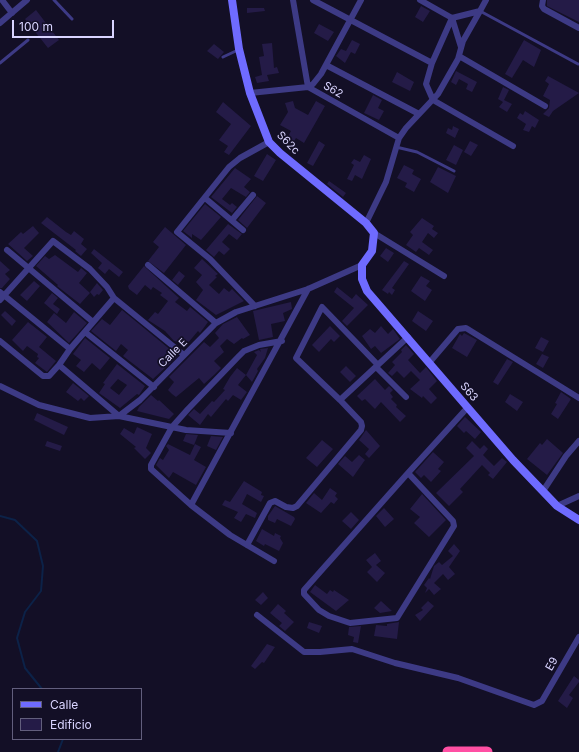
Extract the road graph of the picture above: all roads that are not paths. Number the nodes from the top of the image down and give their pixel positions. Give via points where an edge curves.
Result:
1 (2, 0) edge
2 (27, 0) edge
3 (54, 0) edge
4 (232, 0) edge
5 (293, 0) edge
6 (313, 0) edge
7 (361, 0) edge
8 (420, 0) edge
9 (486, 0) edge
10 (543, 0) edge
11 (480, 10) junction
12 (12, 13) junction
13 (452, 18) junction
14 (72, 19) dead end
15 (350, 19) junction
16 (0, 23) edge
17 (579, 28) edge
18 (28, 40) dead end
19 (461, 48) junction
20 (240, 49) junction
21 (459, 56) junction
22 (223, 58) dead end
23 (0, 63) edge
24 (432, 63) junction
25 (578, 64) edge
26 (326, 65) junction
27 (308, 87) junction
28 (250, 93) junction
29 (433, 100) junction
30 (545, 106) dead end
31 (419, 114) junction
32 (399, 138) junction
33 (269, 142) junction
34 (513, 146) dead end
35 (396, 147) junction
36 (454, 171) dead end
37 (253, 194) dead end
38 (204, 198) junction
39 (232, 220) junction
40 (366, 223) junction
41 (243, 230) dead end
42 (374, 233) junction
43 (7, 250) dead end
44 (148, 265) dead end
45 (362, 265) junction
46 (28, 268) junction
47 (444, 276) dead end
48 (308, 289) junction
49 (1, 296) edge
50 (114, 298) junction
51 (255, 306) junction
52 (93, 322) junction
53 (216, 323) junction
54 (85, 332) junction
55 (408, 337) junction
56 (282, 340) junction
57 (0, 341) edge
58 (70, 349) junction
59 (184, 355) junction
60 (429, 363) junction
61 (59, 365) junction
62 (377, 366) junction
63 (1, 385) edge
64 (154, 386) junction
65 (406, 397) dead end
66 (579, 398) edge
67 (340, 400) junction
68 (468, 407) junction
69 (119, 416) junction
70 (172, 427) junction
71 (231, 433) junction
72 (579, 441) edge
73 (408, 473) junction
74 (543, 491) junction
75 (579, 496) edge
76 (191, 505) junction
77 (557, 506) junction
78 (579, 520) edge
79 (247, 545) junction
80 (274, 561) dead end
81 (257, 615) dead end
82 (579, 637) edge
83 (448, 752) edge
84 (487, 752) edge

1 - 12 street
2 - 12 street
3 - 14 lane
4 - 20 main road, S62c
5 - 27 street
6 - 15 street
7 - 15 street
8 - 13 street
9 - 11 street
10 - 17 street via 544,8
11 - 13 street
11 - 19 street
11 - 25 lane
12 - 16 street
13 - 19 street
13 - 24 street
15 - 24 street
15 - 26 street
18 - 23 lane
19 - 21 street
20 - 22 lane
20 - 28 main road, S62c
21 - 29 street
21 - 30 street
24 - 29 street via 426,84
26 - 27 street via 317,80
26 - 31 street
27 - 28 street, S62
27 - 32 street, S62
28 - 33 main road, S62c
29 - 31 street
29 - 34 street
31 - 32 street
32 - 35 street
33 - 38 street via 234,162
33 - 40 main road, S62c
35 - 36 lane via 417,152
35 - 40 street via 386,182
37 - 39 street
38 - 39 street
38 - 51 street via 178,234 210,259
39 - 41 street
40 - 42 main road, S62c
42 - 45 main road via 372,251
42 - 47 street
43 - 46 street
44 - 53 street
45 - 48 street, Calle E
45 - 55 main road, S63 via 362,278 367,291
46 - 49 street
46 - 50 street via 51,241 55,241 102,281
46 - 52 street
48 - 51 street, Calle E
48 - 56 street
49 - 58 street
50 - 52 street
50 - 59 street
51 - 53 street, Calle E via 236,312
52 - 54 street
53 - 59 street, Calle E
54 - 58 street
54 - 64 street
55 - 60 main road, S63
55 - 62 street
56 - 70 street via 244,351
56 - 71 street
57 - 61 street via 43,376 48,376
58 - 61 street
59 - 64 street, Calle E
60 - 66 street via 458,329 466,328
60 - 68 main road, S63
61 - 69 street
62 - 65 street
62 - 67 street
62 - 67 street via 322,307 296,358
63 - 69 street via 39,405 90,418
64 - 69 street, Calle E
67 - 79 street via 361,422 361,430 296,506 286,507 275,501 270,503
68 - 73 street
68 - 74 main road, S63
69 - 70 street
70 - 71 street
70 - 76 street via 151,469
71 - 76 street
72 - 74 street
73 - 73 street via 304,590 304,594 319,610 350,623 397,618 454,526 453,521
74 - 77 main road, S63
75 - 77 street
76 - 79 street
77 - 78 main road, S63
79 - 80 street
81 - 82 street, E9 via 304,652 352,649 395,663 458,678 534,705 542,701
83 - 84 highway

